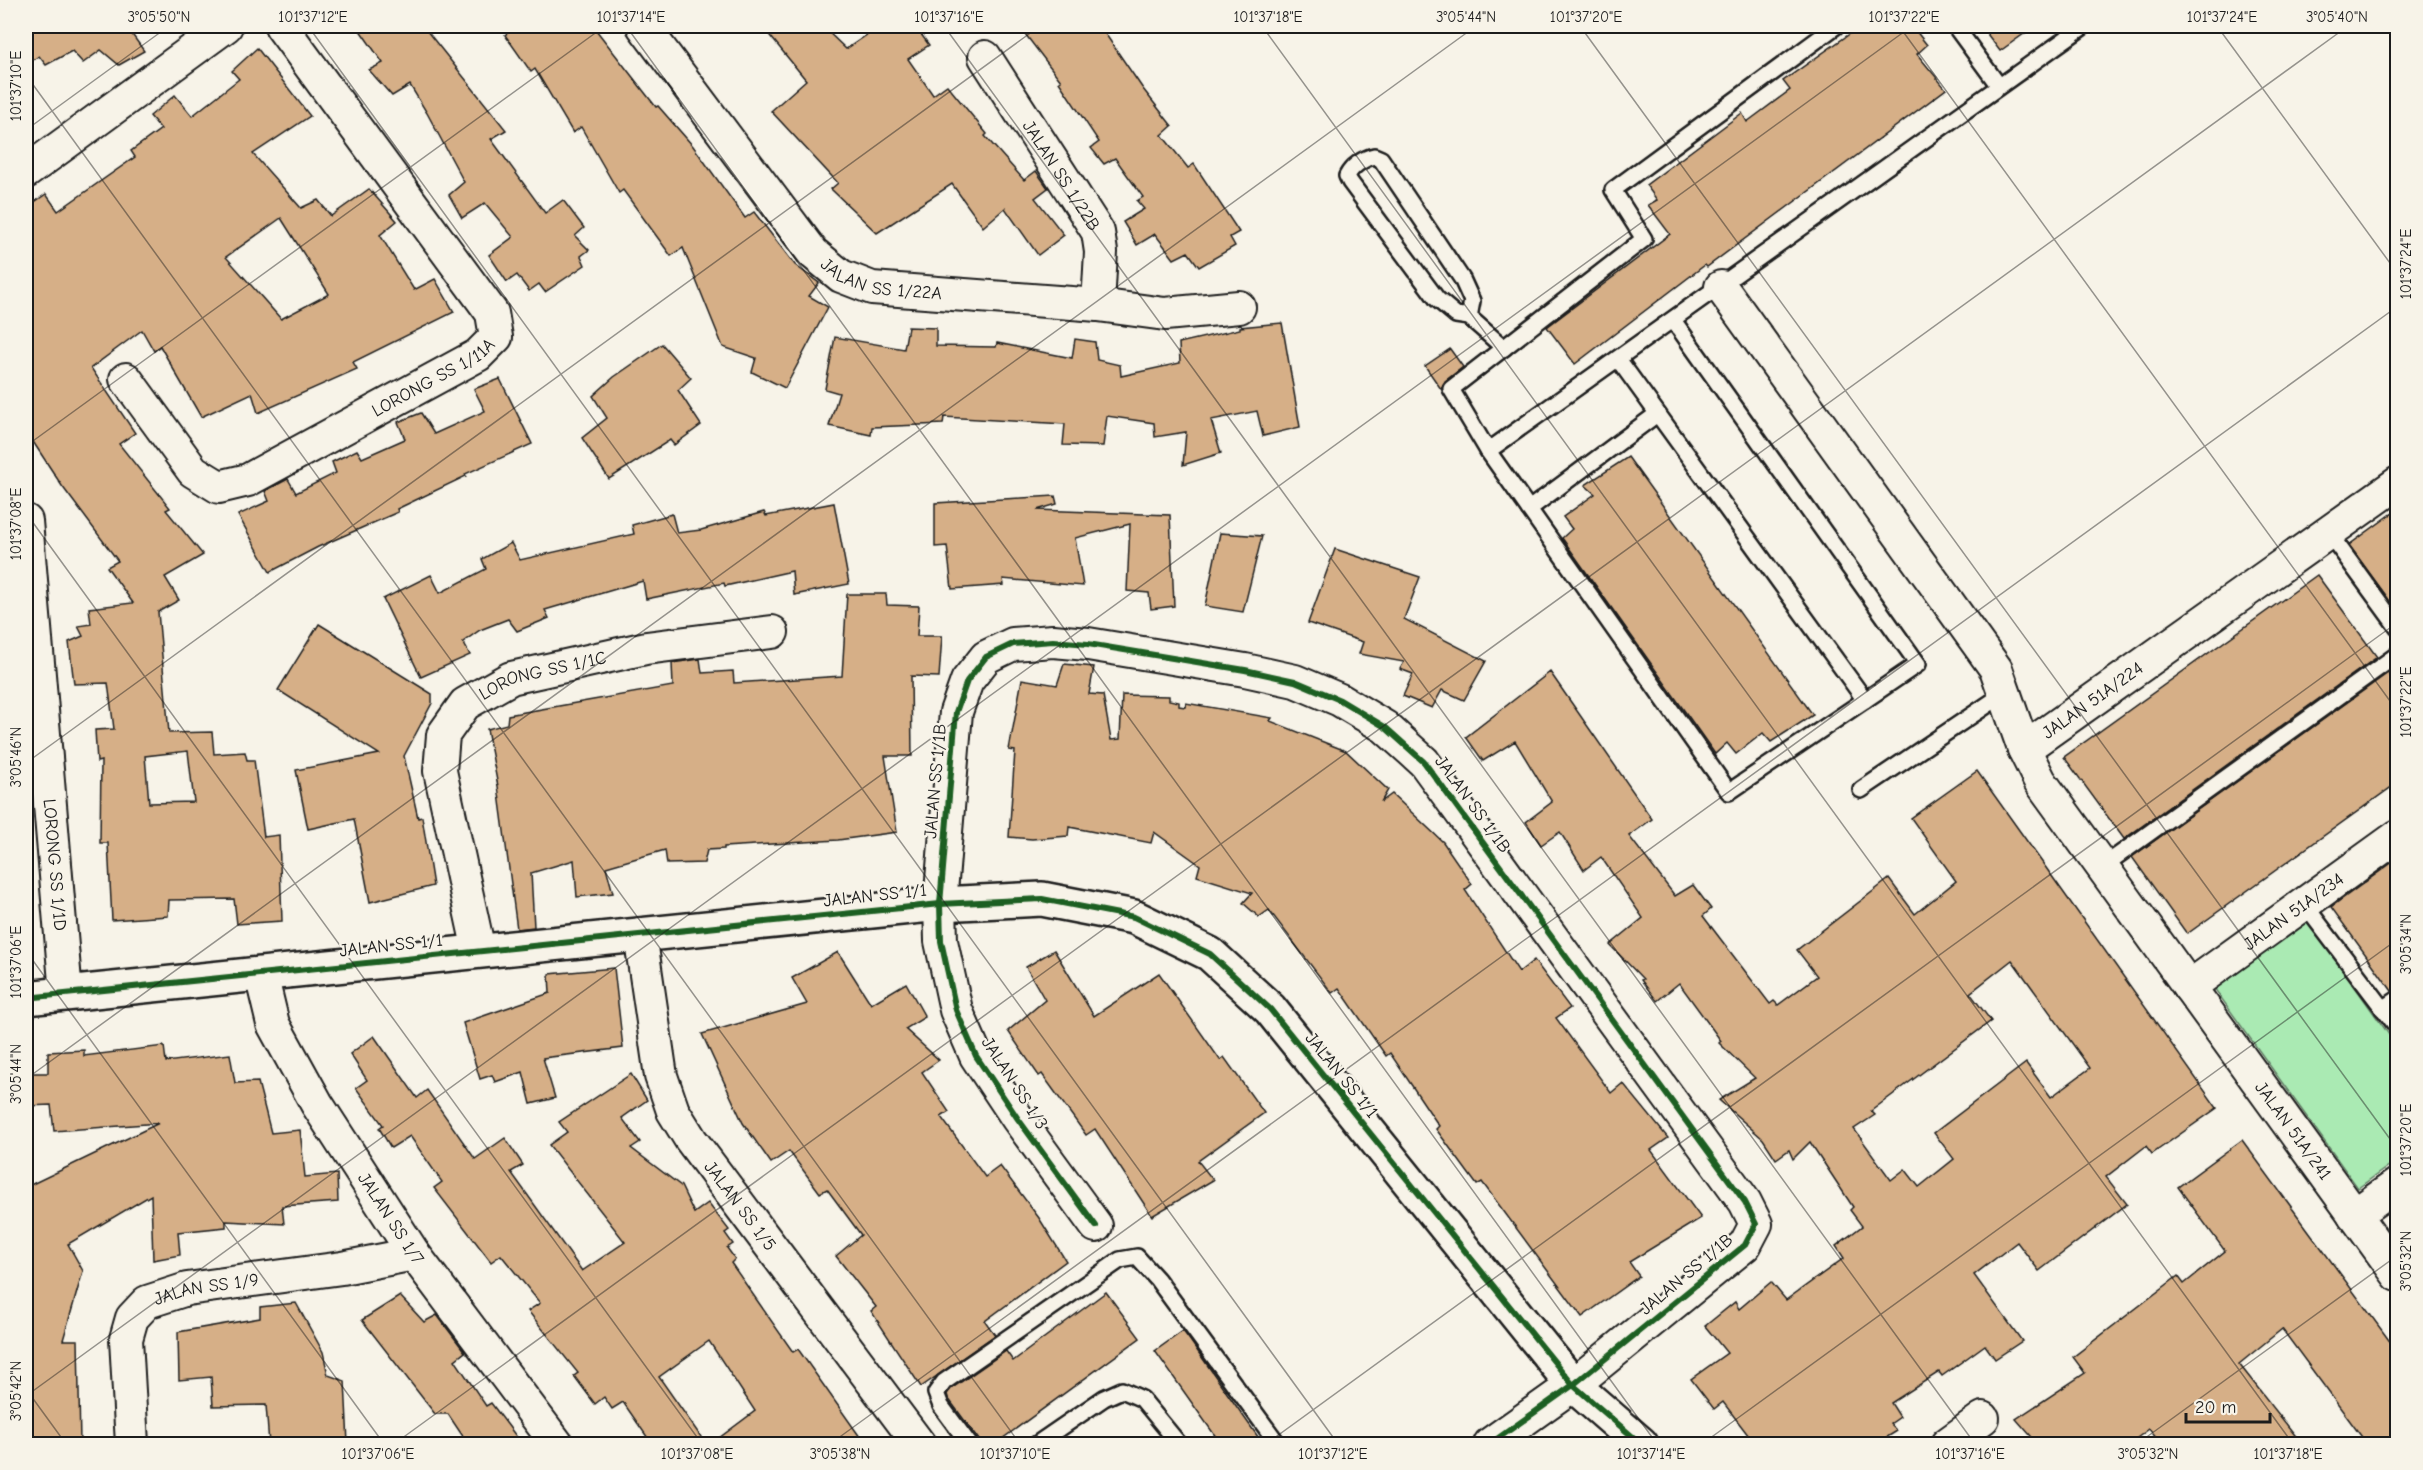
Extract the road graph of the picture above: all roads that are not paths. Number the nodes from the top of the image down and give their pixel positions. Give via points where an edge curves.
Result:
1 (226, 26) edge
2 (281, 26) edge
3 (643, 26) edge
4 (1836, 26) edge
5 (1955, 26) edge
6 (2084, 26) edge
7 (985, 57) dead end
8 (1999, 86) junction
9 (26, 172) edge
10 (1721, 287) junction
11 (1098, 305) junction
12 (1239, 307) dead end
13 (1469, 317) junction
14 (1673, 320) junction
15 (1504, 348) junction
16 (1618, 359) junction
17 (126, 380) dead end
18 (1657, 414) junction
19 (1488, 451) junction
20 (2397, 483) edge
21 (1529, 509) junction
22 (26, 521) edge
23 (2328, 532) junction
24 (2397, 628) edge
25 (772, 633) dead end
26 (2397, 654) edge
27 (2005, 693) junction
28 (1865, 700) junction
29 (2024, 749) junction
30 (1861, 790) dead end
31 (2397, 836) edge
32 (2102, 867) junction
33 (940, 904) junction
34 (2304, 904) junction
35 (640, 934) junction
36 (479, 951) junction
37 (261, 974) junction
38 (2189, 987) junction
39 (66, 994) junction
40 (26, 998) edge
41 (2397, 999) edge
42 (2383, 1009) junction
43 (2397, 1028) edge
44 (2397, 1184) edge
45 (2354, 1215) junction
46 (1096, 1226) dead end
47 (414, 1254) junction
48 (2397, 1275) edge
49 (1573, 1385) junction
50 (1983, 1418) dead end
51 (132, 1444) edge
52 (557, 1444) edge
53 (919, 1444) edge
54 (969, 1444) edge
55 (1037, 1444) edge
56 (1179, 1444) edge
57 (1278, 1444) edge
58 (1490, 1444) edge
59 (1641, 1444) edge
60 (1947, 1444) edge

1 - 9 street
2 - 17 street, LORONG SS 1/11A via 492,313 496,337 478,355 290,458 248,480 219,487 193,471
3 - 11 street, JALAN SS 1/22A via 813,253 841,276 872,288
4 - 15 lane via 1613,190 1644,239
5 - 8 lane
6 - 8 lane
7 - 11 street, JALAN SS 1/22B via 1098,232
8 - 10 lane
10 - 14 lane
10 - 27 street via 1996,669
11 - 12 street, JALAN SS 1/22A via 1165,314
13 - 13 lane via 1456,315 1437,299 1350,182 1350,170 1368,157 1381,159 1462,279 1472,301
13 - 15 lane
14 - 16 lane
14 - 28 lane via 1918,664
15 - 19 lane via 1451,389
16 - 18 lane
16 - 19 lane
18 - 21 lane
18 - 28 lane
19 - 21 lane
20 - 23 street, JALAN 51A/224
21 - 28 lane via 1729,792
22 - 39 street, LORONG SS 1/1D
23 - 24 lane
23 - 29 street, JALAN 51A/224
25 - 36 street, LORONG SS 1/1C via 646,648 511,678 465,704 443,735 440,771
26 - 32 lane
27 - 29 street
27 - 30 lane
29 - 32 street, JALAN 51A/224 via 2040,781
31 - 34 street, JALAN 51A/234
32 - 38 street, JALAN 51A/224
33 - 35 street, JALAN SS 1/1
33 - 46 street, JALAN SS 1/3 via 941,941 957,1010 976,1056
33 - 49 street, JALAN SS 1/1 via 1042,899 1134,917 1210,954 1270,1009
33 - 49 street, JALAN SS 1/1B via 956,712 967,681 986,657 1013,644 1088,644 1295,681 1340,700 1385,727 1424,762 1738,1193 1756,1224 1745,1245
34 - 38 street, JALAN 51A/234
34 - 42 lane
35 - 36 street, JALAN SS 1/1
35 - 53 street, JALAN SS 1/5 via 661,1076 672,1110
36 - 37 street, JALAN SS 1/1
37 - 39 street, JALAN SS 1/1
37 - 47 street, JALAN SS 1/7 via 273,1024 317,1104
38 - 45 street, JALAN 51A/241
39 - 40 street, JALAN SS 1/1
41 - 42 lane
42 - 43 lane
44 - 45 street
45 - 48 street, JALAN 51A/241
47 - 51 street, JALAN SS 1/9 via 187,1289 147,1302 132,1318 126,1339
47 - 52 street, JALAN SS 1/7
49 - 58 street
49 - 59 street, JALAN SS 1/1
50 - 60 street
54 - 57 lane via 941,1406 936,1393 944,1382 1120,1260 1137,1257
55 - 56 lane via 1122,1390 1142,1399

